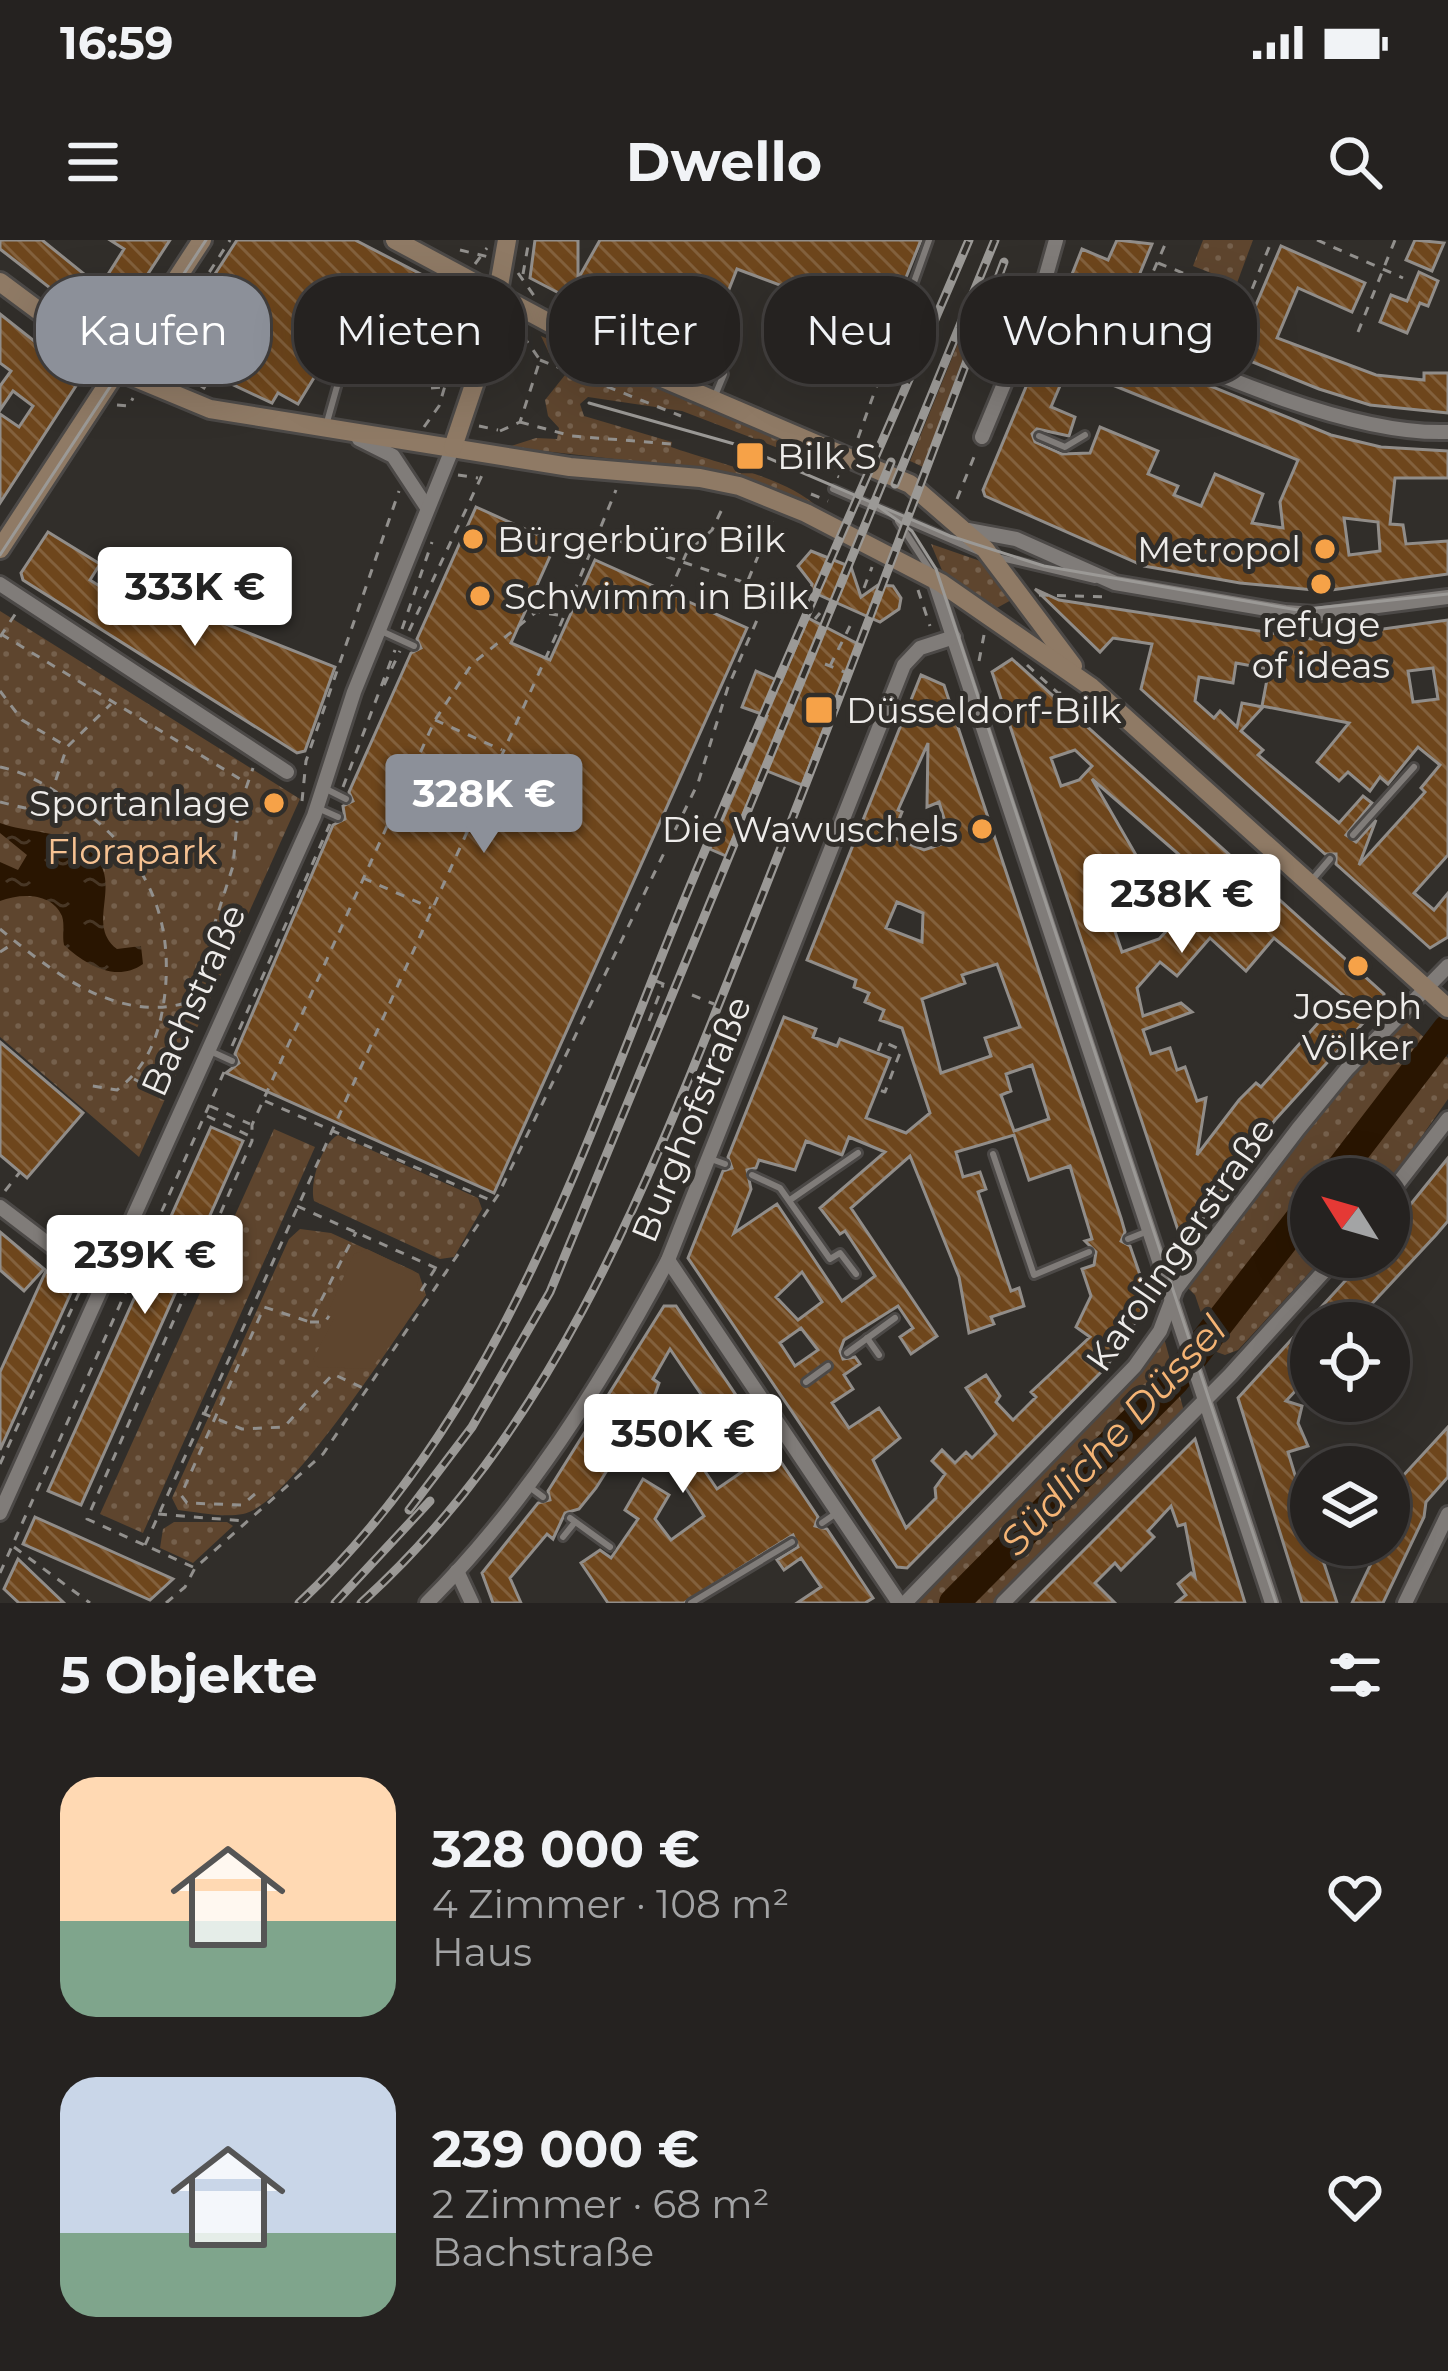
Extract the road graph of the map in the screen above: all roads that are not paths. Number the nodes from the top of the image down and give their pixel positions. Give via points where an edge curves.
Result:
1 (202, 240) edge
2 (395, 240) edge
3 (507, 240) edge
4 (929, 240) edge
5 (1056, 240) edge
6 (179, 276) edge
7 (462, 276) edge
8 (500, 276) edge
9 (915, 276) edge
10 (1046, 276) edge
11 (0, 282) edge
12 (36, 309) edge
13 (525, 310) edge
14 (110, 384) edge
15 (143, 384) edge
16 (338, 384) edge
17 (474, 384) edge
18 (720, 384) edge
19 (1004, 384) edge
20 (1252, 384) edge
21 (714, 399) junction
22 (327, 426) junction
23 (1448, 432) edge
24 (1084, 435) dead end
25 (1040, 436) dead end
26 (982, 437) road end
27 (453, 447) junction
28 (833, 489) dead end
29 (426, 506) junction
30 (896, 518) junction
31 (968, 530) junction
32 (0, 549) edge
33 (991, 556) junction
34 (934, 579) junction
35 (1115, 583) junction
36 (0, 584) edge
37 (1448, 597) edge
38 (379, 630) junction
39 (959, 639) junction
40 (414, 646) dead end
41 (1091, 687) junction
42 (1414, 767) dead end
43 (304, 780) junction
44 (343, 797) road end
45 (317, 807) junction
46 (335, 816) road end
47 (1353, 835) dead end
48 (1330, 859) dead end
49 (1310, 883) junction
50 (1448, 966) edge
51 (1426, 988) junction
52 (1448, 1007) edge
53 (207, 1049) junction
54 (230, 1060) road end
55 (1448, 1119) edge
56 (858, 1153) dead end
57 (993, 1154) dead end
58 (707, 1157) junction
59 (725, 1164) dead end
60 (1410, 1168) edge
61 (752, 1175) dead end
62 (790, 1201) junction
63 (0, 1207) edge
64 (1151, 1229) junction
65 (1128, 1239) dead end
66 (1089, 1252) dead end
67 (668, 1260) junction
68 (856, 1274) dead end
69 (1318, 1278) edge
70 (101, 1284) junction
71 (1174, 1297) junction
72 (896, 1318) dead end
73 (867, 1338) junction
74 (847, 1353) dead end
75 (879, 1355) dead end
76 (828, 1366) dead end
77 (806, 1382) dead end
78 (782, 1398) dead end
79 (1207, 1398) junction
80 (768, 1408) junction
81 (529, 1485) junction
82 (543, 1497) dead end
83 (838, 1512) junction
84 (0, 1513) edge
85 (822, 1522) dead end
86 (1446, 1522) edge
87 (563, 1538) dead end
88 (792, 1543) dead end
89 (610, 1546) dead end
90 (457, 1571) junction
91 (427, 1603) edge
92 (472, 1603) edge
93 (691, 1603) edge
94 (902, 1603) edge
95 (1004, 1603) edge
96 (1272, 1603) edge
97 (1405, 1603) edge

1 - 6 main road
2 - 7 main road
3 - 8 main road, Bachstraße
4 - 9 lane
5 - 10 street
11 - 12 main road
13 - 21 main road
14 - 32 main road
15 - 22 main road via 221,412
16 - 22 lane
17 - 27 main road, Bachstraße
18 - 21 lane
19 - 26 street
20 - 23 street via 1388,430
21 - 31 main road via 880,468
22 - 27 main road
22 - 29 street via 391,453
24 - 25 lane via 1065,447
27 - 29 street, Bachstraße
27 - 34 main road via 739,486
28 - 30 lane
29 - 38 street, Bachstraße
30 - 33 lane
30 - 34 lane
31 - 33 main road
31 - 35 street via 1016,539
33 - 35 lane
33 - 41 main road
34 - 39 street
34 - 41 main road
35 - 37 street via 1315,614
36 - 43 street
38 - 40 lane
38 - 43 street, Bachstraße
39 - 58 street, Burghofstraße via 920,647 904,665
39 - 64 street
41 - 49 main road
42 - 47 lane
43 - 44 lane
43 - 45 street, Bachstraße
45 - 46 lane
45 - 53 street, Bachstraße
48 - 49 lane
49 - 51 main road
50 - 51 street, Karolingerstraße
51 - 52 main road
51 - 71 street, Karolingerstraße via 1298,1129
53 - 54 lane
53 - 70 street, Bachstraße
55 - 60 street
56 - 62 lane
57 - 66 lane via 1034,1275
58 - 59 lane
58 - 67 street, Burghofstraße
61 - 62 lane
62 - 68 lane via 830,1259 840,1253
63 - 70 street
64 - 65 lane
64 - 71 street
67 - 80 street
67 - 81 street, Burghofstraße
69 - 79 street
70 - 84 street, Bachstraße
71 - 79 street
71 - 94 street, Karolingerstraße via 1160,1330 1104,1403
72 - 73 lane
73 - 74 lane
73 - 75 lane
76 - 77 lane
78 - 80 lane
79 - 95 street
79 - 96 street
80 - 83 street
81 - 82 lane
81 - 90 street, Burghofstraße
83 - 85 lane
83 - 94 street
86 - 97 street
87 - 89 lane via 572,1520
88 - 93 lane
90 - 91 street, Burghofstraße
90 - 92 street

